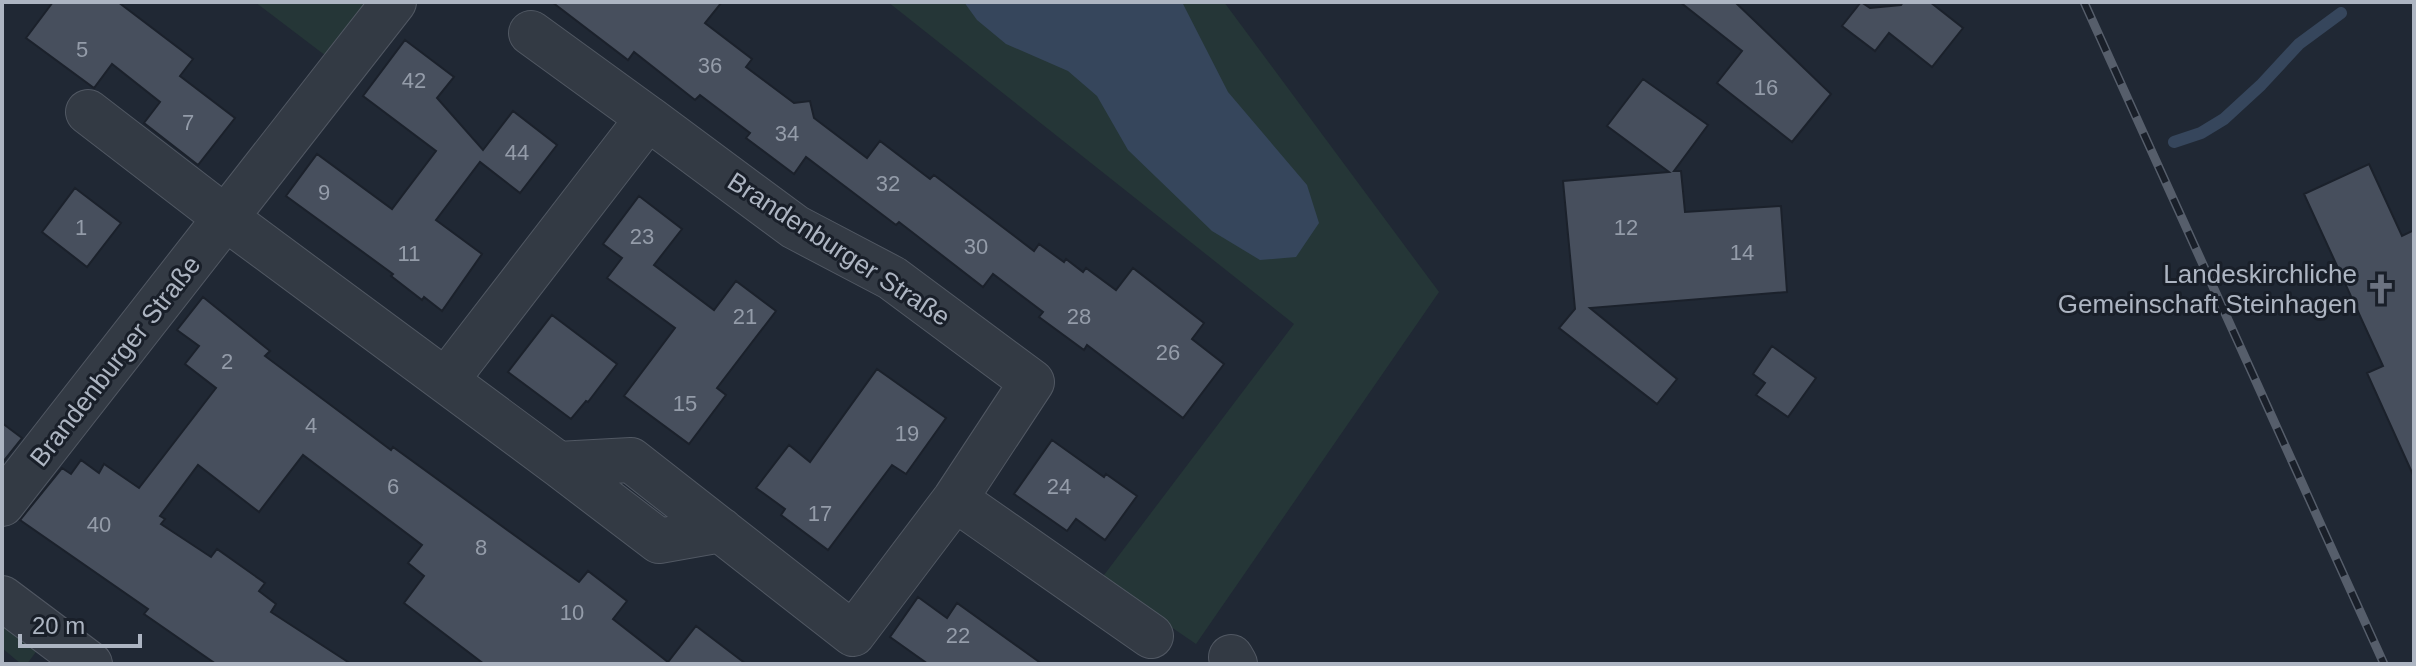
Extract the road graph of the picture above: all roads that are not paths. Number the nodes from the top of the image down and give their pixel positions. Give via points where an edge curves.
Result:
1 (394, 2) edge
2 (531, 33) dead end
3 (88, 112) dead end
4 (648, 118) junction
5 (227, 219) junction
6 (447, 379) junction
7 (955, 499) junction
8 (2, 504) edge
9 (2, 598) edge
10 (1151, 636) dead end
11 (90, 664) edge

1 - 5 street, Brandenburger Straße
2 - 4 street, Brandenburger Straße
3 - 5 street, Brandenburger Straße
4 - 6 street
4 - 7 street, Brandenburger Straße via 795,227 892,278 1032,382
5 - 6 street, Brandenburger Straße
5 - 8 street, Brandenburger Straße
6 - 7 street, Brandenburger Straße via 558,464 631,460 853,634
7 - 10 street
9 - 11 street

